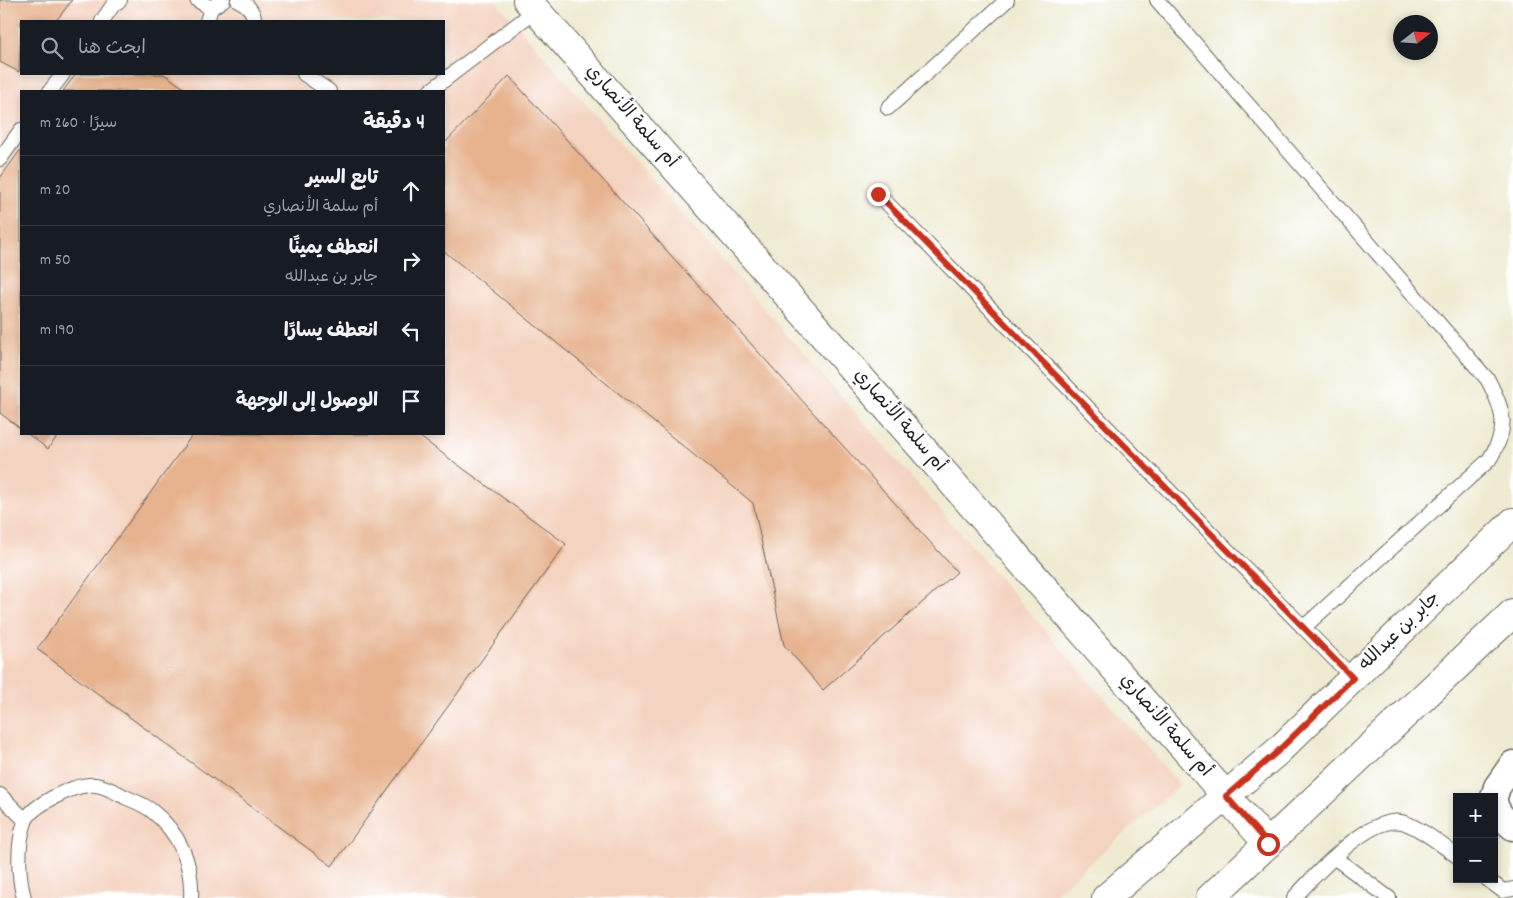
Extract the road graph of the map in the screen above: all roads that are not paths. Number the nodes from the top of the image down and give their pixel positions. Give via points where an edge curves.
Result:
1 (120, 0) edge
2 (196, 0) edge
3 (223, 0) edge
4 (238, 0) edge
5 (1007, 0) edge
6 (1157, 0) edge
7 (531, 5) edge
8 (209, 15) edge
9 (103, 20) edge
10 (255, 20) edge
11 (62, 75) edge
12 (305, 75) edge
13 (51, 90) edge
14 (328, 90) edge
15 (431, 90) edge
16 (888, 108) dead end
17 (20, 131) edge
18 (0, 159) edge
19 (878, 194) dead end
20 (1513, 522) edge
21 (1513, 613) edge
22 (1303, 628) junction
23 (1353, 678) junction
24 (1513, 764) edge
25 (1495, 793) edge
26 (0, 795) edge
27 (1226, 796) junction
28 (1498, 813) edge
29 (25, 820) junction
30 (1513, 827) edge
31 (1268, 844) junction
32 (1453, 853) edge
33 (1334, 858) junction
34 (1493, 883) edge
35 (1513, 889) edge
36 (24, 898) edge
37 (191, 898) edge
38 (1106, 898) edge
39 (1210, 898) edge
40 (1294, 898) edge
41 (1389, 898) edge

1 - 9 lane
2 - 8 lane
3 - 8 lane
4 - 10 lane via 251,10
5 - 16 lane
6 - 22 lane via 1482,373 1498,400 1501,440 1489,460
7 - 15 lane
7 - 27 street, أم سلمة الأنصاري
11 - 13 lane
12 - 14 lane
17 - 18 lane
19 - 22 lane
20 - 23 street, جابر بن عبدالله
21 - 31 street
22 - 23 lane
23 - 27 street, جابر بن عبدالله
24 - 25 street
26 - 29 lane
27 - 31 street, أم سلمة الأنصاري
27 - 38 street, جابر بن عبدالله
28 - 30 street
29 - 36 lane via 20,874
29 - 37 lane via 48,800 69,790 91,784 117,793 152,810 178,839 190,867
31 - 39 street
32 - 33 lane via 1403,822 1376,825
33 - 40 lane
33 - 41 lane
34 - 35 lane via 1504,891

